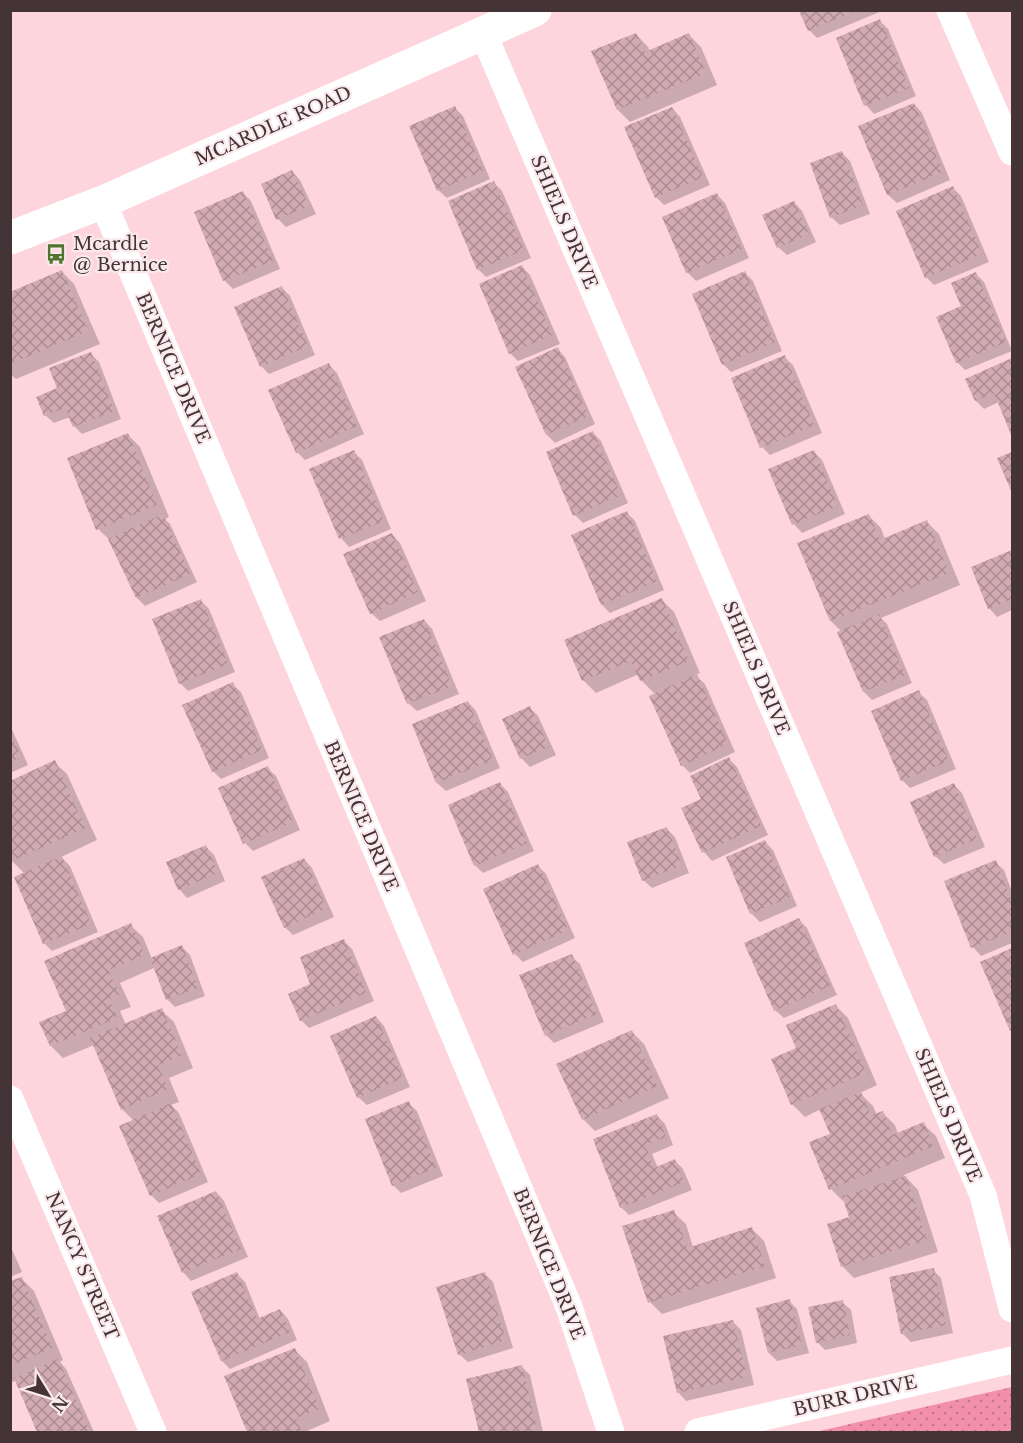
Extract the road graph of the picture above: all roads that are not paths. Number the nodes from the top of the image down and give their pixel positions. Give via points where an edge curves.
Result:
1 (535, 10) edge
2 (951, 10) edge
3 (483, 33) junction
4 (1012, 152) edge
5 (103, 202) junction
6 (10, 238) edge
7 (10, 1099) edge
8 (1012, 1309) edge
9 (1012, 1360) edge
10 (153, 1432) edge
11 (611, 1432) edge
12 (698, 1432) edge

1 - 3 main road, MCARDLE ROAD
2 - 4 street
3 - 5 main road, MCARDLE ROAD
3 - 8 street, SHIELS DRIVE via 983,1195
5 - 6 main road, MCARDLE ROAD
5 - 11 street, BERNICE DRIVE via 569,1307
7 - 10 street, NANCY STREET
9 - 12 street, BURR DRIVE

